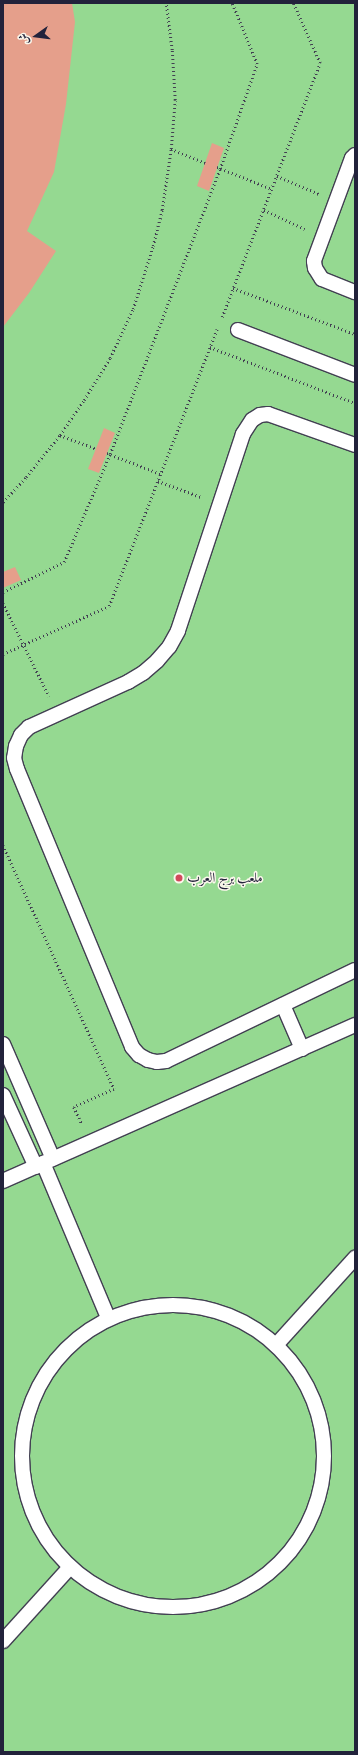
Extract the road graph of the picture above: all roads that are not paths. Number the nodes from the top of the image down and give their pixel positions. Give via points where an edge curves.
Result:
1 (355, 155) edge
2 (355, 292) edge
3 (238, 330) dead end
4 (355, 376) edge
5 (355, 445) edge
6 (355, 970) edge
7 (283, 1005) junction
8 (355, 1025) edge
9 (3, 1044) edge
10 (302, 1048) junction
11 (3, 1095) edge
12 (44, 1163) junction
13 (3, 1181) edge
14 (355, 1258) edge
15 (108, 1318) junction
16 (276, 1345) junction
17 (70, 1568) junction
18 (3, 1641) edge

1 - 2 lane via 314,261 322,279
3 - 4 lane
5 - 7 lane via 268,414 252,420 243,434 178,631 169,647 144,673 29,727 21,735 14,758 132,1047 139,1055 148,1060 166,1061
6 - 7 lane
7 - 10 lane
8 - 10 lane
9 - 12 lane
10 - 12 lane
11 - 12 lane
12 - 13 lane
12 - 15 lane
14 - 16 lane
15 - 16 lane via 136,1308 166,1303 196,1305 225,1313 252,1326
15 - 17 lane via 80,1335 56,1357 38,1385 26,1416 21,1448 23,1482 32,1514 48,1543
16 - 17 lane via 300,1373 316,1406 324,1441 322,1478 313,1514 291,1551 271,1572 240,1592 206,1604 169,1608 134,1603 100,1589
17 - 18 lane

